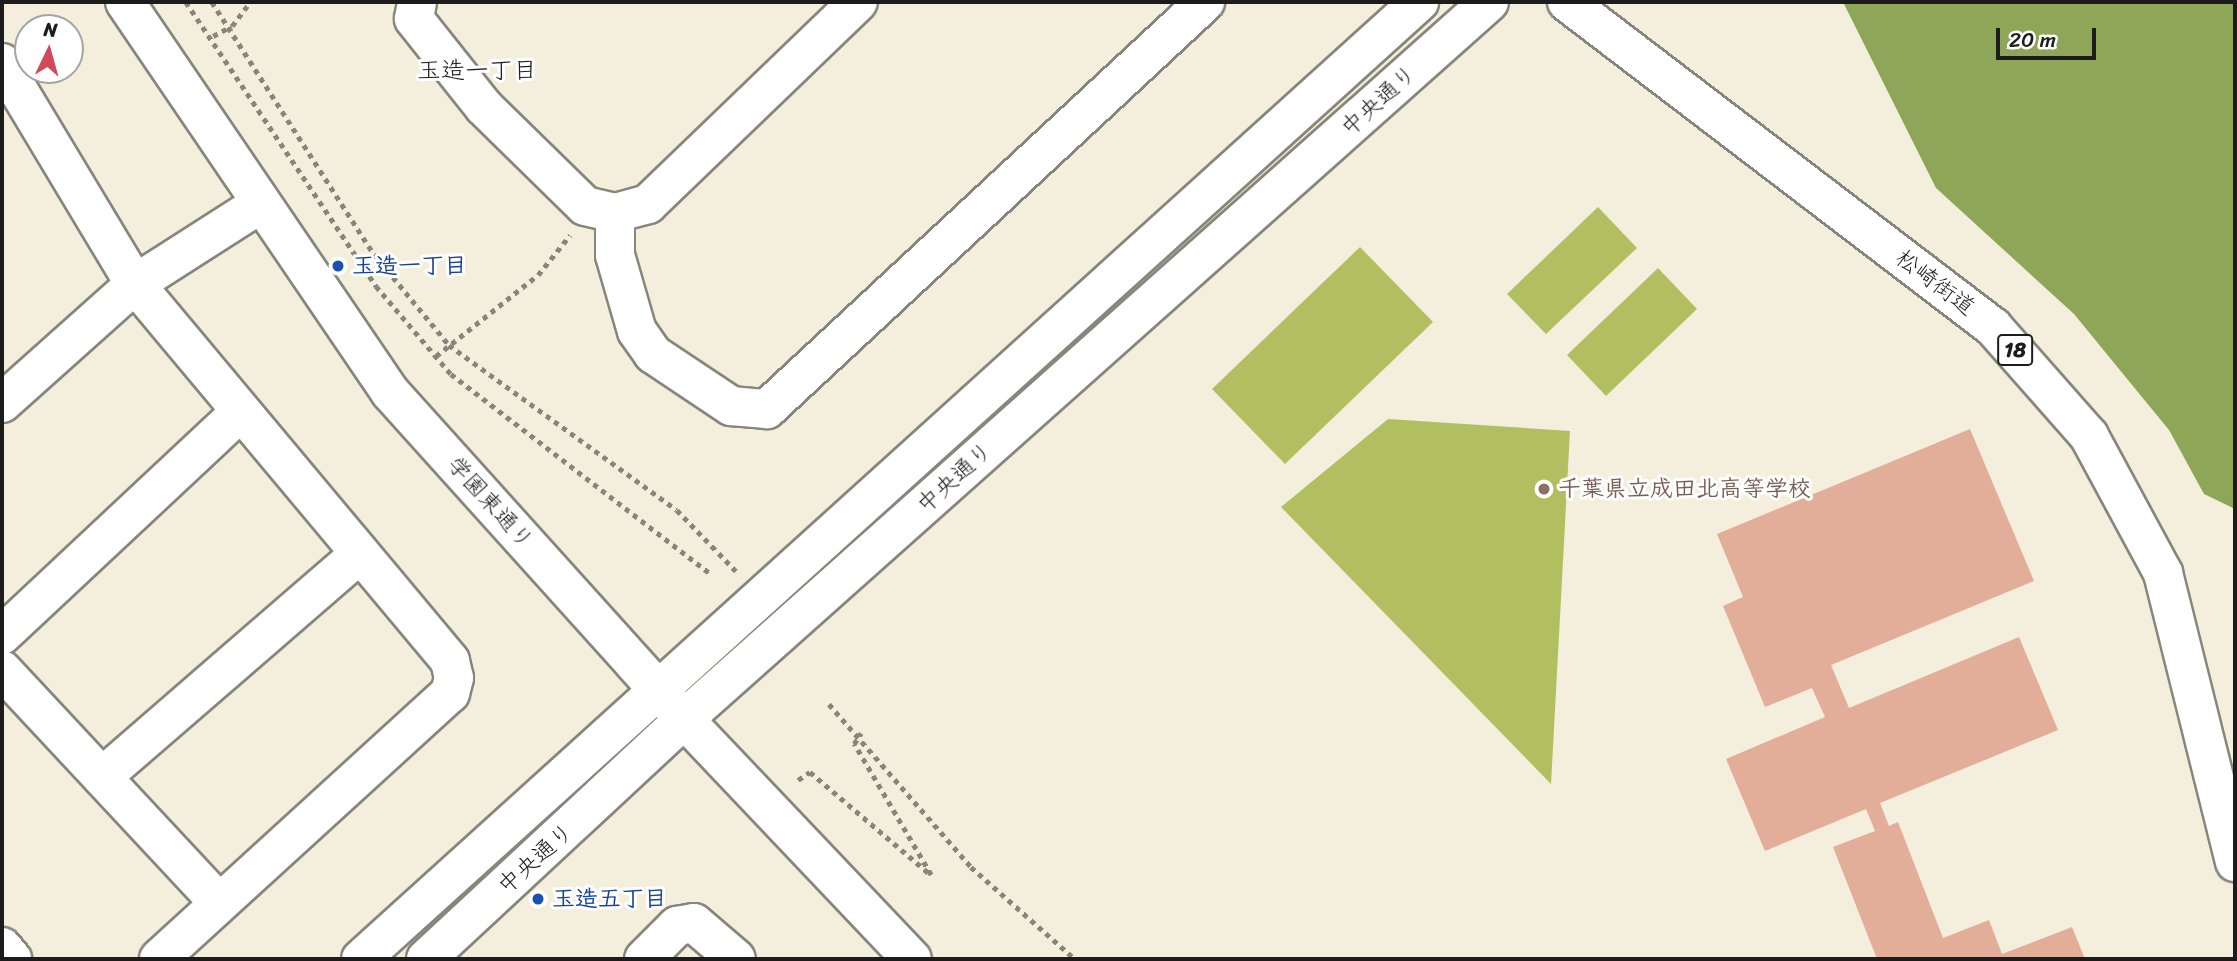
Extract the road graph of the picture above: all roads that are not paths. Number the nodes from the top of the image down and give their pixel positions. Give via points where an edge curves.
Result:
1 (125, 2) edge
2 (417, 2) edge
3 (858, 2) edge
4 (1205, 2) edge
5 (1419, 2) edge
6 (1489, 2) edge
7 (1567, 2) edge
8 (2, 63) edge
9 (260, 204) junction
10 (600, 210) junction
11 (135, 284) junction
12 (2, 403) edge
13 (239, 413) junction
14 (358, 555) junction
15 (2, 635) edge
16 (2, 670) edge
17 (671, 706) junction
18 (102, 777) junction
19 (2235, 862) edge
20 (219, 903) junction
21 (2, 947) edge
22 (12, 959) edge
23 (159, 959) edge
24 (361, 959) edge
25 (426, 959) edge
26 (644, 959) edge
27 (736, 959) edge
28 (912, 959) edge

1 - 9 street, 学園東通り
2 - 10 street via 414,19 484,107
3 - 10 street via 648,204
4 - 10 street via 767,409 731,406 653,354 637,331
5 - 17 street, 中央通り
6 - 17 street, 中央通り
7 - 19 street, 松崎街道 / 18 via 1993,327 2089,436 2163,573
8 - 11 street
9 - 11 street
9 - 17 street, 学園東通り via 390,392
11 - 12 street
11 - 13 street
13 - 14 street
13 - 15 street
14 - 18 street
14 - 20 street via 450,661 450,693
16 - 18 street
17 - 24 street, 中央通り
17 - 25 street, 中央通り
17 - 28 street, 学園東通り
18 - 20 street
20 - 23 street
21 - 22 street
26 - 27 street via 677,926 694,923

